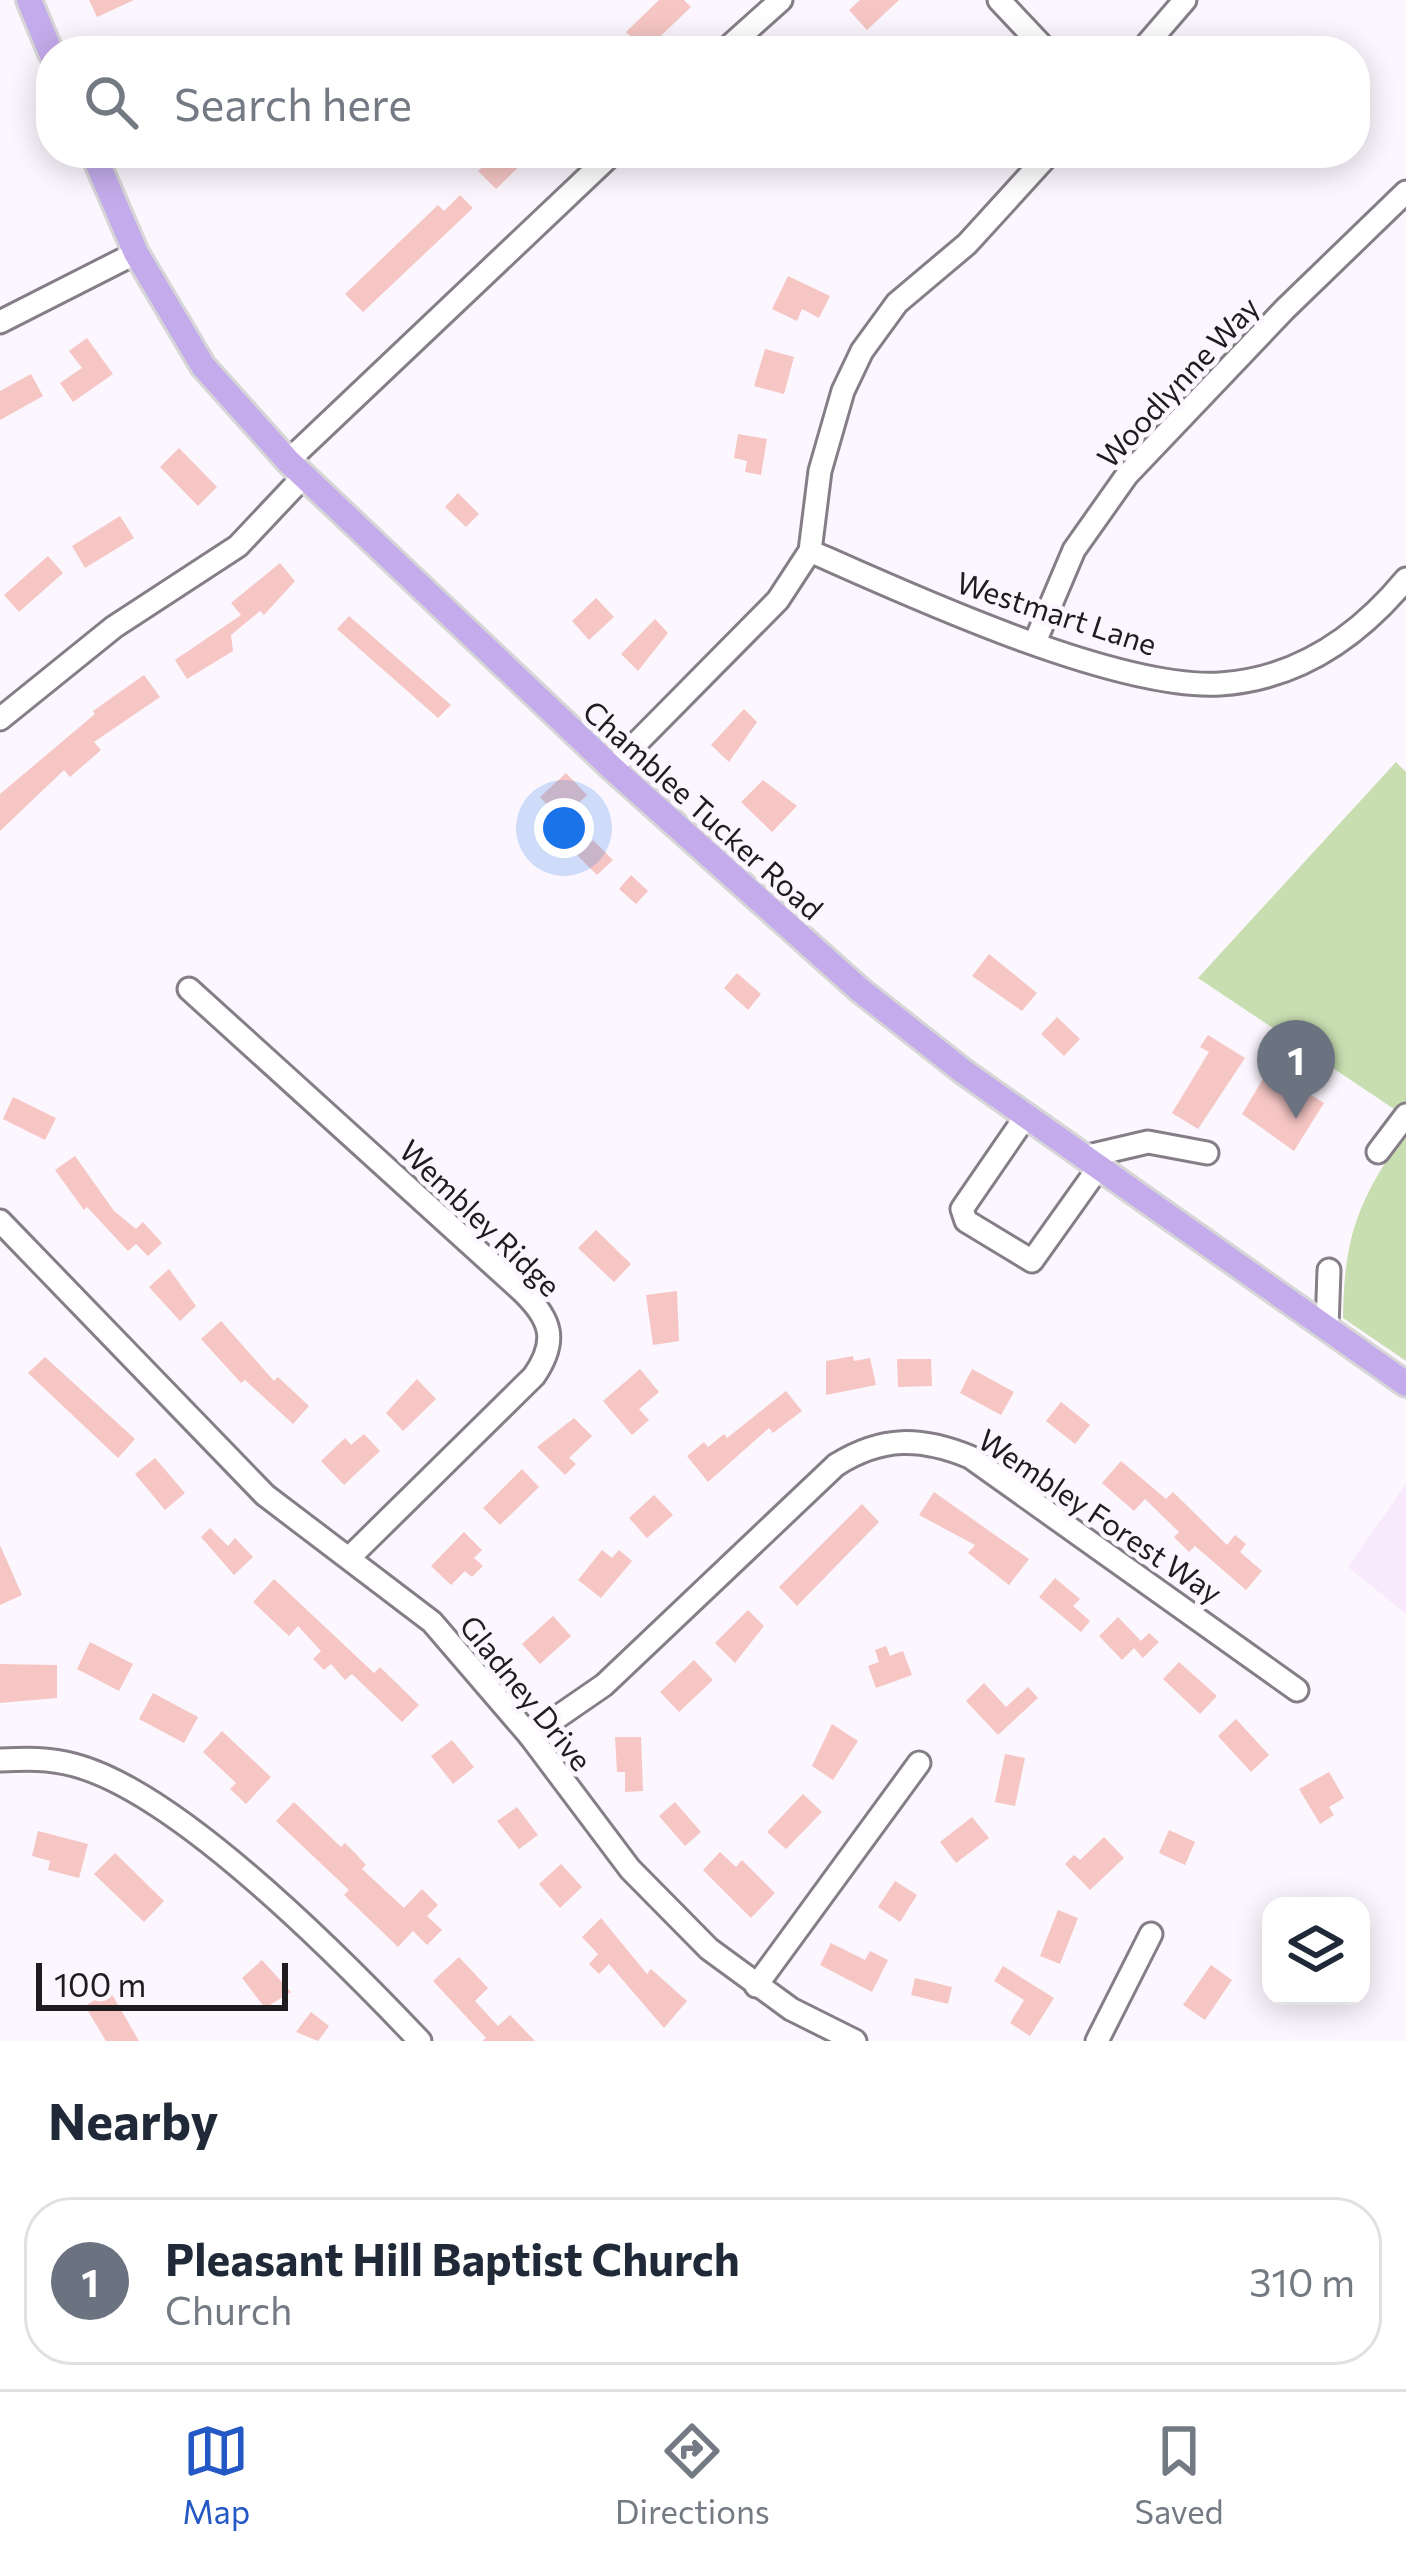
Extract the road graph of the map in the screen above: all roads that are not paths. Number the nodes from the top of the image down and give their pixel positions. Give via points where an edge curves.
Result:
1 (29, 0) edge
2 (781, 0) edge
3 (998, 0) edge
4 (1185, 0) edge
5 (44, 36) edge
6 (741, 36) edge
7 (1033, 36) edge
8 (1154, 36) edge
9 (99, 168) edge
10 (598, 168) edge
11 (1036, 168) edge
12 (1406, 192) edge
13 (136, 254) junction
14 (0, 322) edge
15 (296, 469) junction
16 (810, 551) junction
17 (1406, 578) edge
18 (1035, 642) junction
19 (0, 719) edge
20 (612, 768) junction
21 (189, 989) dead end
22 (1406, 1115) edge
23 (1027, 1116) junction
24 (1378, 1152) dead end
25 (1207, 1153) dead end
26 (1092, 1162) junction
27 (0, 1221) edge
28 (1329, 1270) dead end
29 (1327, 1328) junction
30 (1406, 1384) edge
31 (350, 1558) junction
32 (1297, 1690) dead end
33 (530, 1736) junction
34 (0, 1760) edge
35 (919, 1763) dead end
36 (1151, 1934) dead end
37 (756, 1986) junction
38 (420, 2041) edge
39 (855, 2041) edge
40 (1097, 2041) edge

1 - 5 main road
2 - 6 street
3 - 7 street
4 - 8 street
9 - 13 main road, Chamblee Tucker Road
10 - 15 street
11 - 16 street via 898,303 862,351 820,471
12 - 18 street, Woodlynne Way via 1127,475 1074,550
13 - 14 street
13 - 15 main road, Chamblee Tucker Road via 203,365
15 - 19 street via 238,546 114,627
15 - 20 main road, Chamblee Tucker Road
16 - 18 street, Westmart Lane
16 - 20 street via 778,600
17 - 18 street, Westmart Lane via 1317,658 1221,684 1132,673
20 - 23 main road, Chamblee Tucker Road via 860,990
21 - 31 street, Wembley Ridge via 543,1311 553,1336 533,1376
22 - 24 street
23 - 26 main road, Chamblee Tucker Road
23 - 26 street via 962,1209 966,1221 1033,1261
25 - 26 street via 1148,1142
26 - 29 main road, Chamblee Tucker Road
27 - 31 street, Gladney Drive via 265,1495
28 - 29 street
29 - 30 main road, Chamblee Tucker Road
31 - 33 street, Gladney Drive via 432,1622
32 - 33 street, Wembley Forest Way via 970,1457 902,1440 836,1465 604,1684
33 - 37 street, Gladney Drive via 630,1869
34 - 38 street via 78,1766 134,1792 272,1898
35 - 37 street
36 - 40 street
37 - 39 street, Gladney Drive

